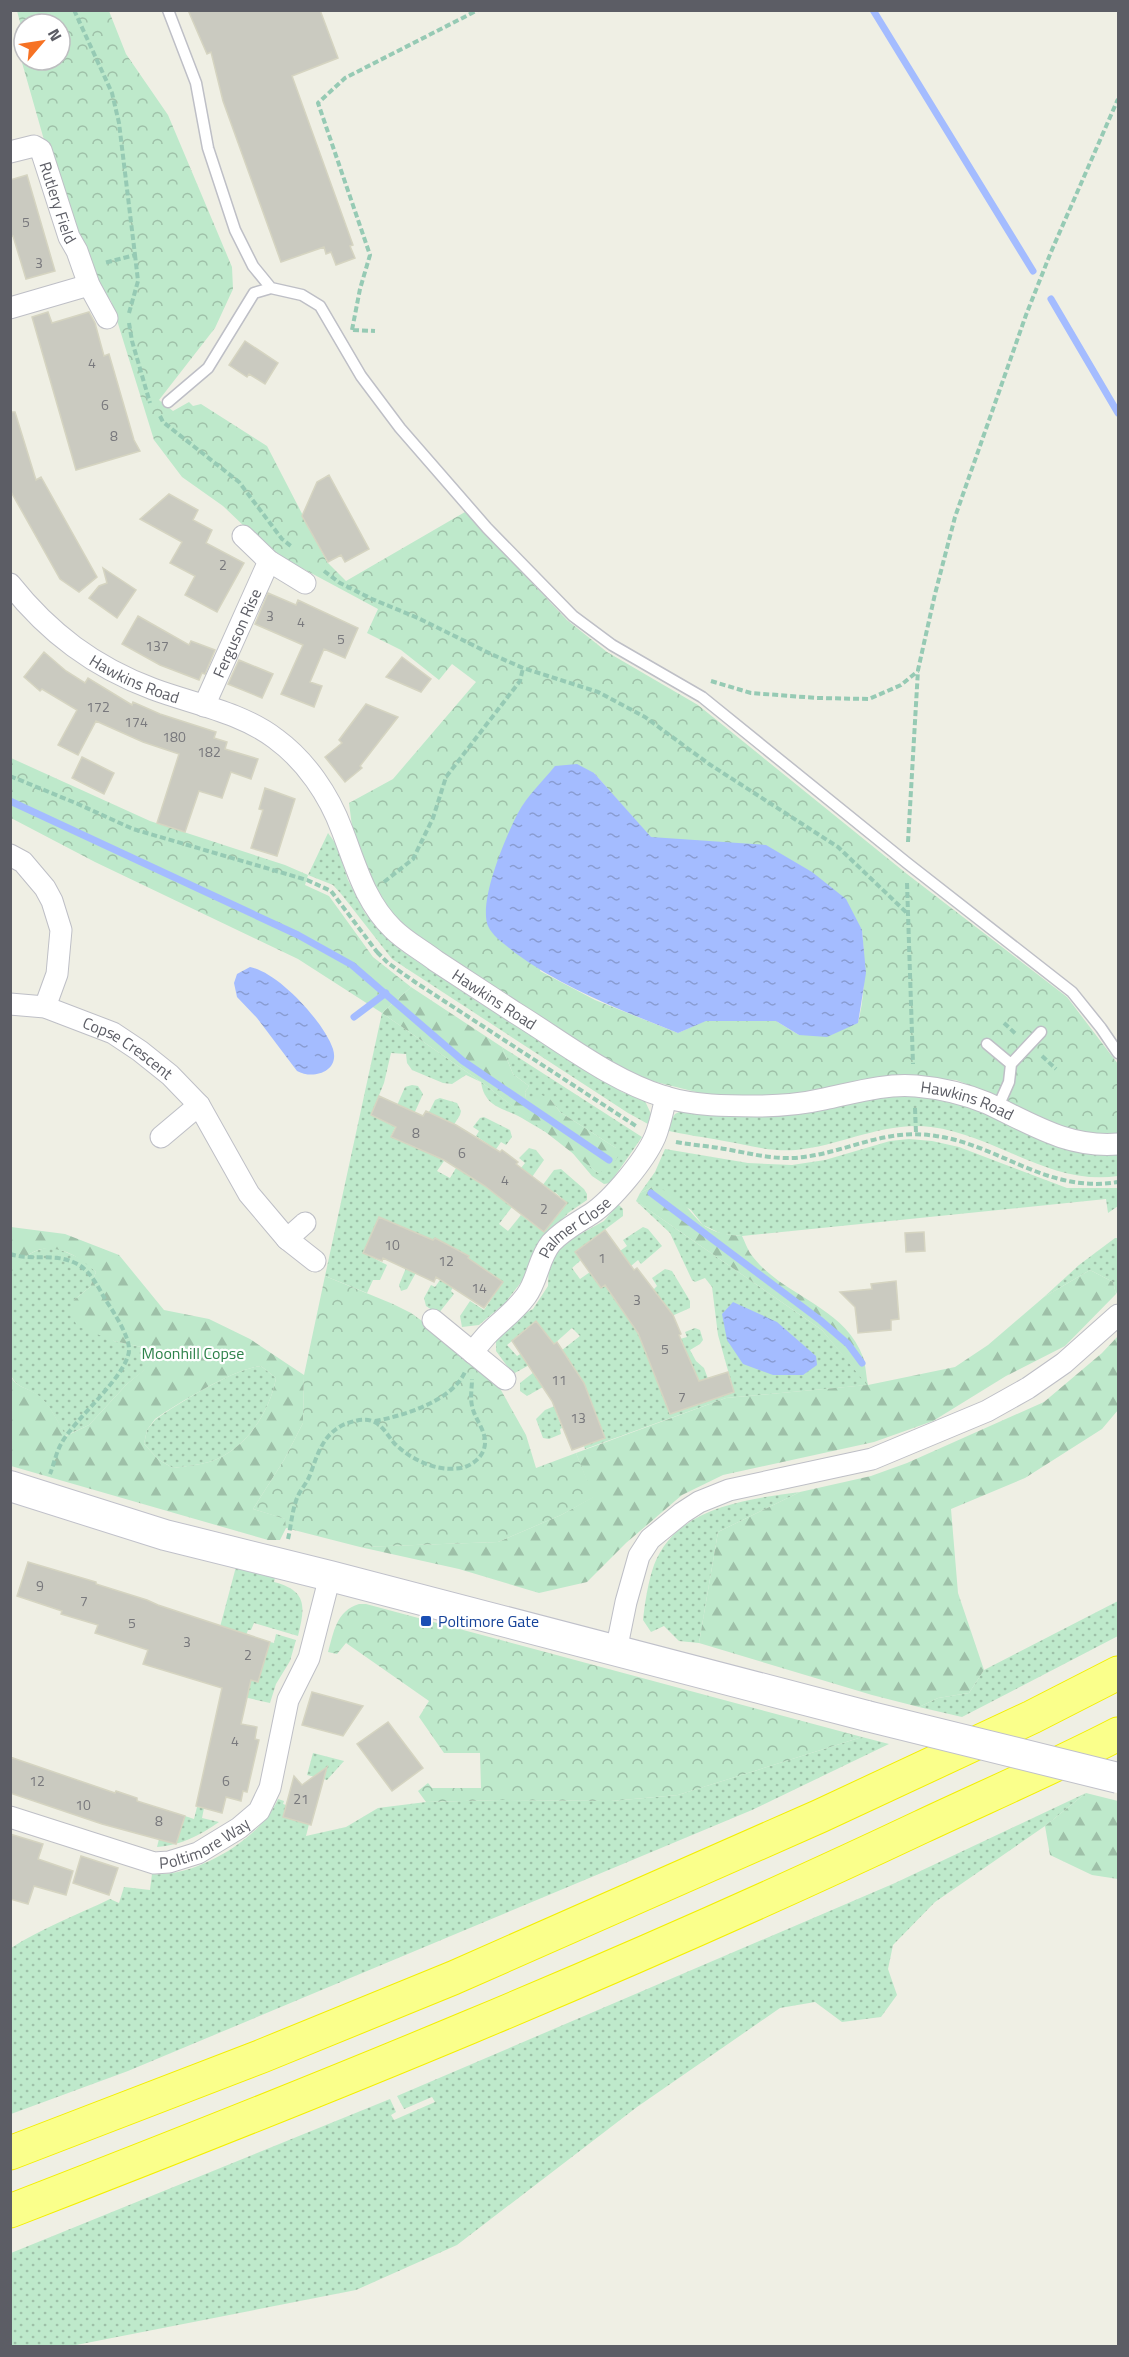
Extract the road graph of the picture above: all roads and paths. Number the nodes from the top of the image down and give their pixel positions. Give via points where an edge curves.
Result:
1 (74, 10) edge
2 (168, 10) edge
3 (478, 10) edge
4 (1119, 99) edge
5 (10, 152) edge
6 (135, 255) junction
7 (86, 277) junction
8 (271, 288) junction
9 (10, 308) edge
10 (106, 318) dead end
11 (352, 329) junction
12 (375, 332) dead end
13 (338, 337) junction
14 (168, 402) dead end
15 (243, 536) dead end
16 (298, 552) dead end
17 (269, 561) junction
18 (323, 570) dead end
19 (305, 583) dead end
20 (10, 584) edge
21 (523, 668) junction
22 (918, 670) junction
23 (674, 680) junction
24 (204, 706) junction
25 (10, 776) edge
26 (10, 855) edge
27 (907, 863) junction
28 (366, 894) junction
29 (908, 914) junction
30 (395, 931) junction
31 (10, 1004) edge
32 (45, 1006) junction
33 (1041, 1032) dead end
34 (987, 1044) dead end
35 (1119, 1053) edge
36 (1011, 1064) junction
37 (914, 1086) junction
38 (666, 1097) junction
39 (199, 1105) junction
40 (997, 1109) junction
41 (916, 1133) dead end
42 (161, 1137) dead end
43 (1119, 1144) edge
44 (305, 1223) dead end
45 (287, 1239) junction
46 (10, 1254) edge
47 (315, 1261) dead end
48 (1119, 1315) edge
49 (433, 1320) dead end
50 (473, 1353) junction
51 (464, 1376) dead end
52 (505, 1379) dead end
53 (375, 1421) junction
54 (10, 1486) edge
55 (42, 1497) junction
56 (288, 1542) dead end
57 (330, 1576) junction
58 (616, 1651) junction
59 (1119, 1673) edge
60 (1119, 1734) edge
61 (1119, 1778) edge
62 (10, 1817) edge
63 (10, 2153) edge
64 (10, 2211) edge

1 - 6 path via 112,93
2 - 8 lane via 196,83 208,148 235,230 253,266
3 - 11 path via 345,78 318,103 370,255
4 - 22 path via 1050,252 955,517
5 - 7 street, Rutlery Field via 34,146 40,150
6 - 7 path
6 - 16 path via 138,281 128,318 150,402 164,422 239,482 282,539
7 - 9 street
7 - 10 street, Rutlery Field
8 - 13 lane via 302,295 320,306
8 - 14 lane via 254,293 208,368
11 - 12 path
11 - 13 path
13 - 23 lane via 400,428 487,528 573,616 612,645
15 - 17 street
17 - 19 street
17 - 24 street, Ferguson Rise
18 - 21 path via 372,599
20 - 24 street, Hawkins Road via 60,638 100,665 147,687
21 - 28 path via 520,681 446,777 433,818 413,859
21 - 29 path via 597,692 645,717 709,764 838,847
22 - 23 path via 901,685 869,699 752,693 693,678
22 - 27 path
23 - 27 lane via 702,697
24 - 28 street, Hawkins Road via 260,729 296,757 330,804
25 - 30 path via 132,830 297,877 331,891 377,952
26 - 32 street via 23,862 45,888 61,930 57,974
27 - 29 path
27 - 35 lane via 1072,992
28 - 30 street, Hawkins Road
29 - 37 path
30 - 38 street, Hawkins Road via 477,989 626,1082
31 - 32 street, Copse Crescent
32 - 39 street, Copse Crescent via 113,1033 170,1076
33 - 36 lane
34 - 36 lane
36 - 40 lane
37 - 38 street, Hawkins Road via 788,1105 709,1105
37 - 40 street, Hawkins Road via 963,1095
37 - 41 path
38 - 50 street, Palmer Close via 651,1144 614,1195 552,1242 525,1298 482,1338
39 - 42 street
39 - 45 street, Copse Crescent via 249,1194
40 - 43 street, Hawkins Road via 1070,1141
44 - 45 street
45 - 47 street, Copse Crescent
46 - 55 path via 61,1258 85,1269 111,1308 129,1349 124,1367 61,1444
48 - 58 street via 1065,1363 987,1411 872,1459 729,1490 682,1513 650,1539 639,1556
49 - 50 street
50 - 52 street
50 - 53 path via 469,1363 472,1408 485,1440 484,1450 471,1464 453,1469 426,1464 395,1444
51 - 53 path via 423,1406
53 - 56 path via 352,1421 322,1443 297,1497
54 - 55 main road
55 - 57 main road via 165,1535
57 - 58 main road
57 - 62 street, Poltimore Way via 309,1658 288,1700 270,1788 259,1811 239,1828 198,1854 154,1863
58 - 61 main road, bridge
59 - 63 highway via 820,1816 453,1978
60 - 64 highway via 651,1950 281,2106

